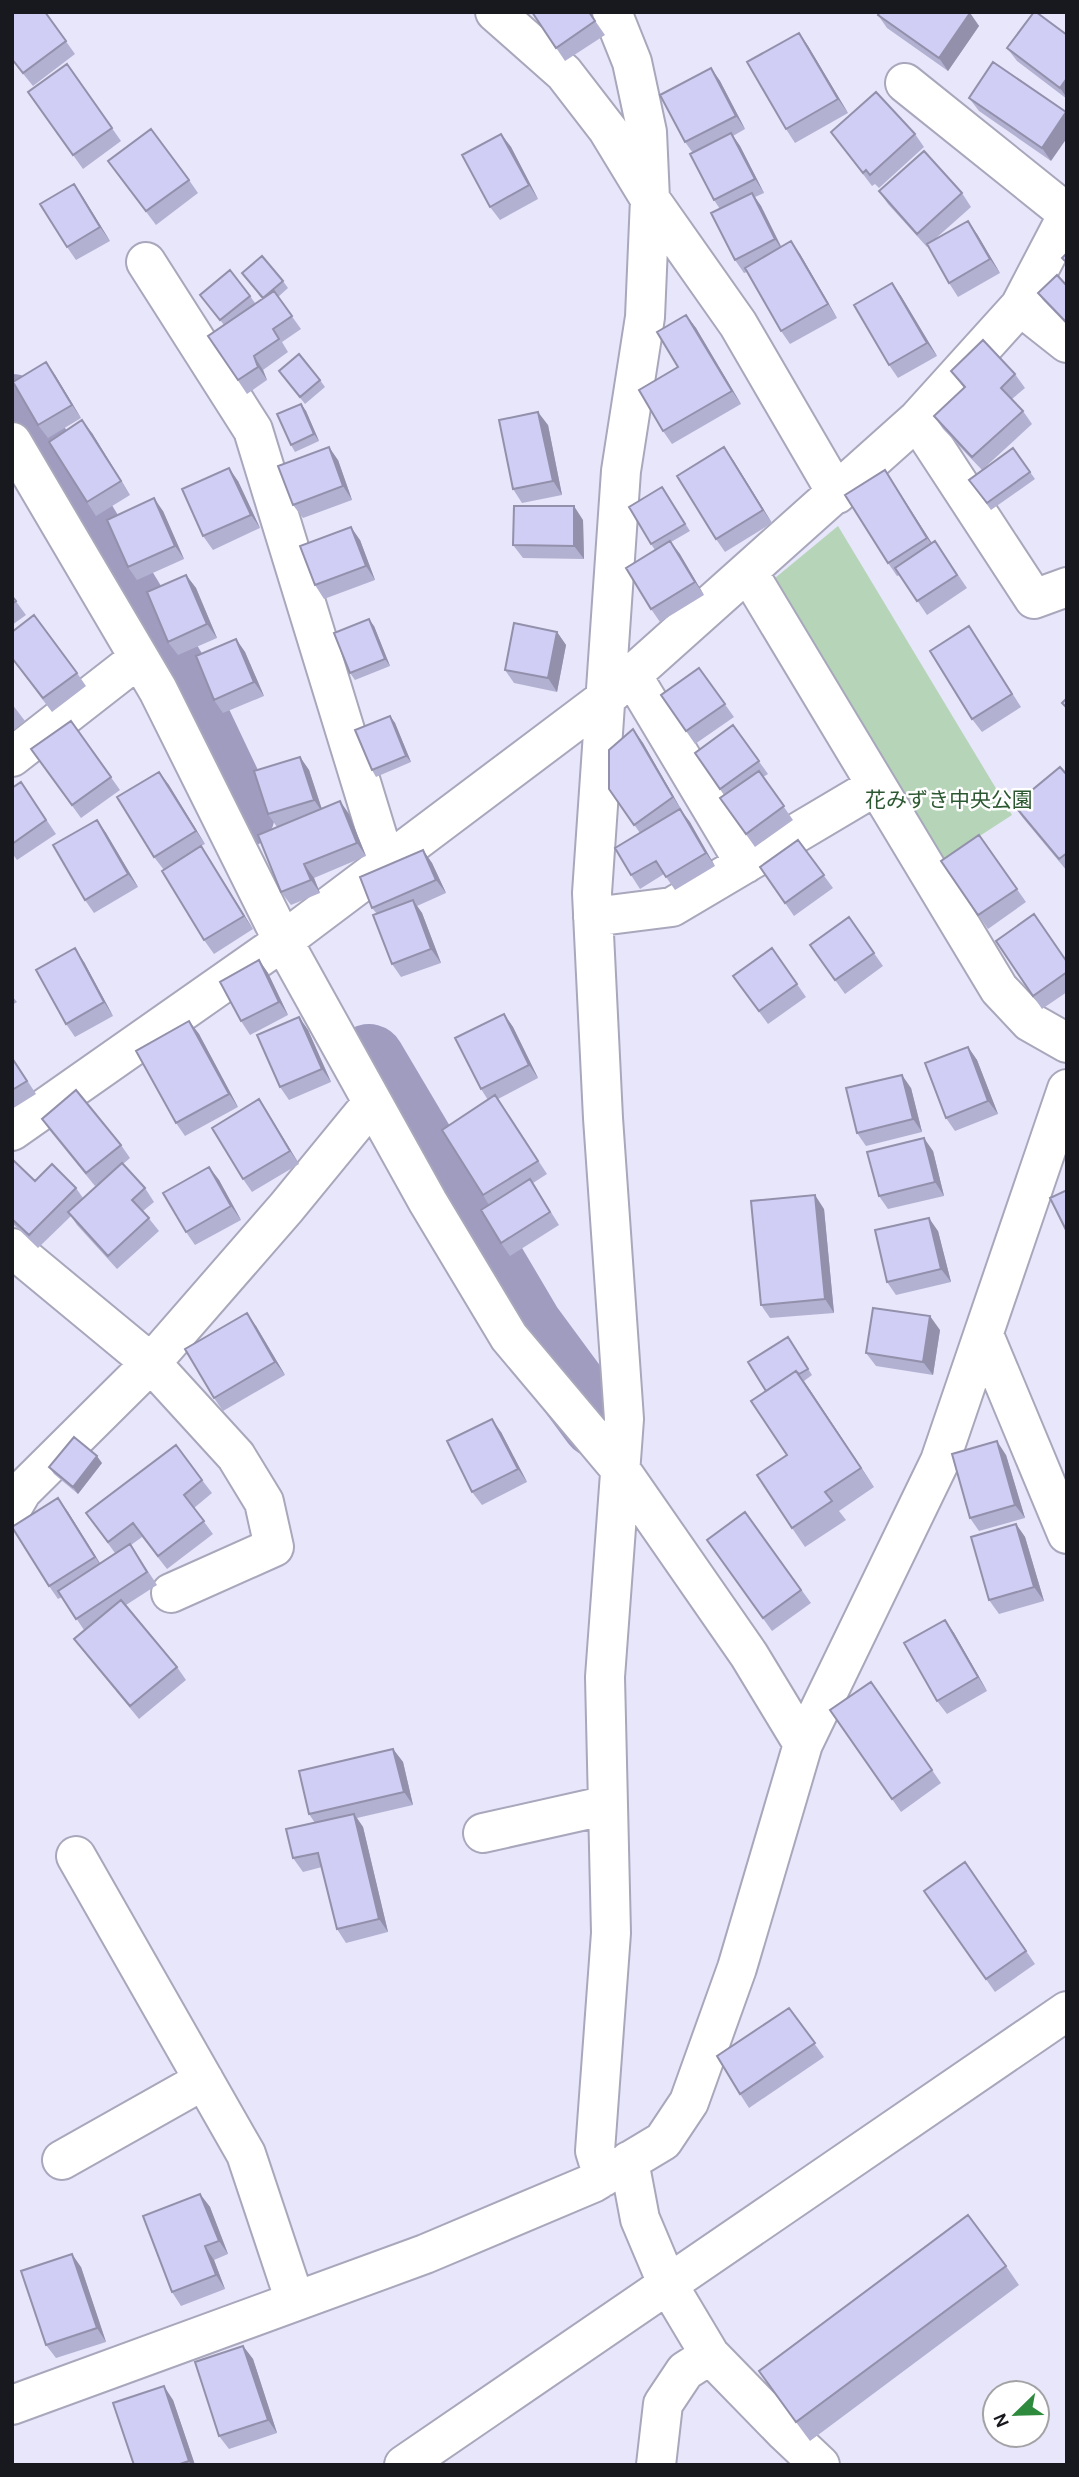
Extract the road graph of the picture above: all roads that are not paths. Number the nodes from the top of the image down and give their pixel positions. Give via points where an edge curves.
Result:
1 (495, 12) edge
2 (612, 12) edge
3 (905, 83) dead end
4 (650, 199) junction
5 (1067, 214) edge
6 (146, 262) dead end
7 (1020, 306) junction
8 (1067, 343) edge
9 (917, 419) junction
10 (12, 442) edge
11 (837, 494) junction
12 (748, 572) junction
13 (1067, 587) edge
14 (139, 658) junction
15 (619, 687) junction
16 (12, 757) edge
17 (876, 786) junction
18 (386, 864) junction
19 (745, 864) junction
20 (593, 917) junction
21 (283, 942) junction
22 (1067, 1043) edge
23 (1067, 1089) edge
24 (372, 1103) junction
25 (12, 1131) edge
26 (12, 1248) edge
27 (984, 1335) junction
28 (151, 1363) junction
29 (620, 1469) junction
30 (12, 1508) edge
31 (1067, 1535) edge
32 (171, 1593) dead end
33 (803, 1744) junction
34 (608, 1805) junction
35 (483, 1833) dead end
36 (76, 1856) dead end
37 (1067, 2011) edge
38 (204, 2080) junction
39 (62, 2160) dead end
40 (616, 2169) junction
41 (667, 2283) junction
42 (295, 2301) junction
43 (710, 2355) junction
44 (12, 2405) edge
45 (404, 2465) edge
46 (656, 2465) edge
47 (820, 2465) edge

1 - 4 street via 564,73 608,130
2 - 4 street via 632,62 647,132
3 - 5 street
4 - 11 street via 738,324
4 - 15 street via 645,317 621,471
5 - 7 street
6 - 18 street via 253,430
7 - 8 street
7 - 9 street
9 - 11 street
9 - 13 street via 1034,599
10 - 14 street
11 - 12 street
12 - 15 street
12 - 17 street
14 - 16 street
14 - 21 street
15 - 18 street
15 - 19 street
15 - 20 street via 592,892
17 - 19 street
17 - 22 street via 999,989 1030,1022
18 - 21 street
19 - 20 street via 672,907
20 - 29 street via 624,1419
21 - 24 street
21 - 25 street
23 - 27 street
24 - 28 street
24 - 29 street via 509,1337
26 - 28 street
27 - 31 street
27 - 33 street via 940,1461
28 - 30 street via 22,1491
28 - 32 street via 236,1457 264,1502 274,1547
29 - 33 street via 749,1655
29 - 34 street via 605,1677
33 - 40 street via 737,1968 689,2102 663,2141
34 - 35 street
34 - 40 street via 611,1933 595,2151
36 - 38 street
37 - 41 street
38 - 39 street
38 - 42 street via 246,2154
40 - 41 street
40 - 42 street via 425,2254
41 - 43 street
41 - 45 street
42 - 44 street
43 - 46 street via 685,2371 663,2404
43 - 47 street

